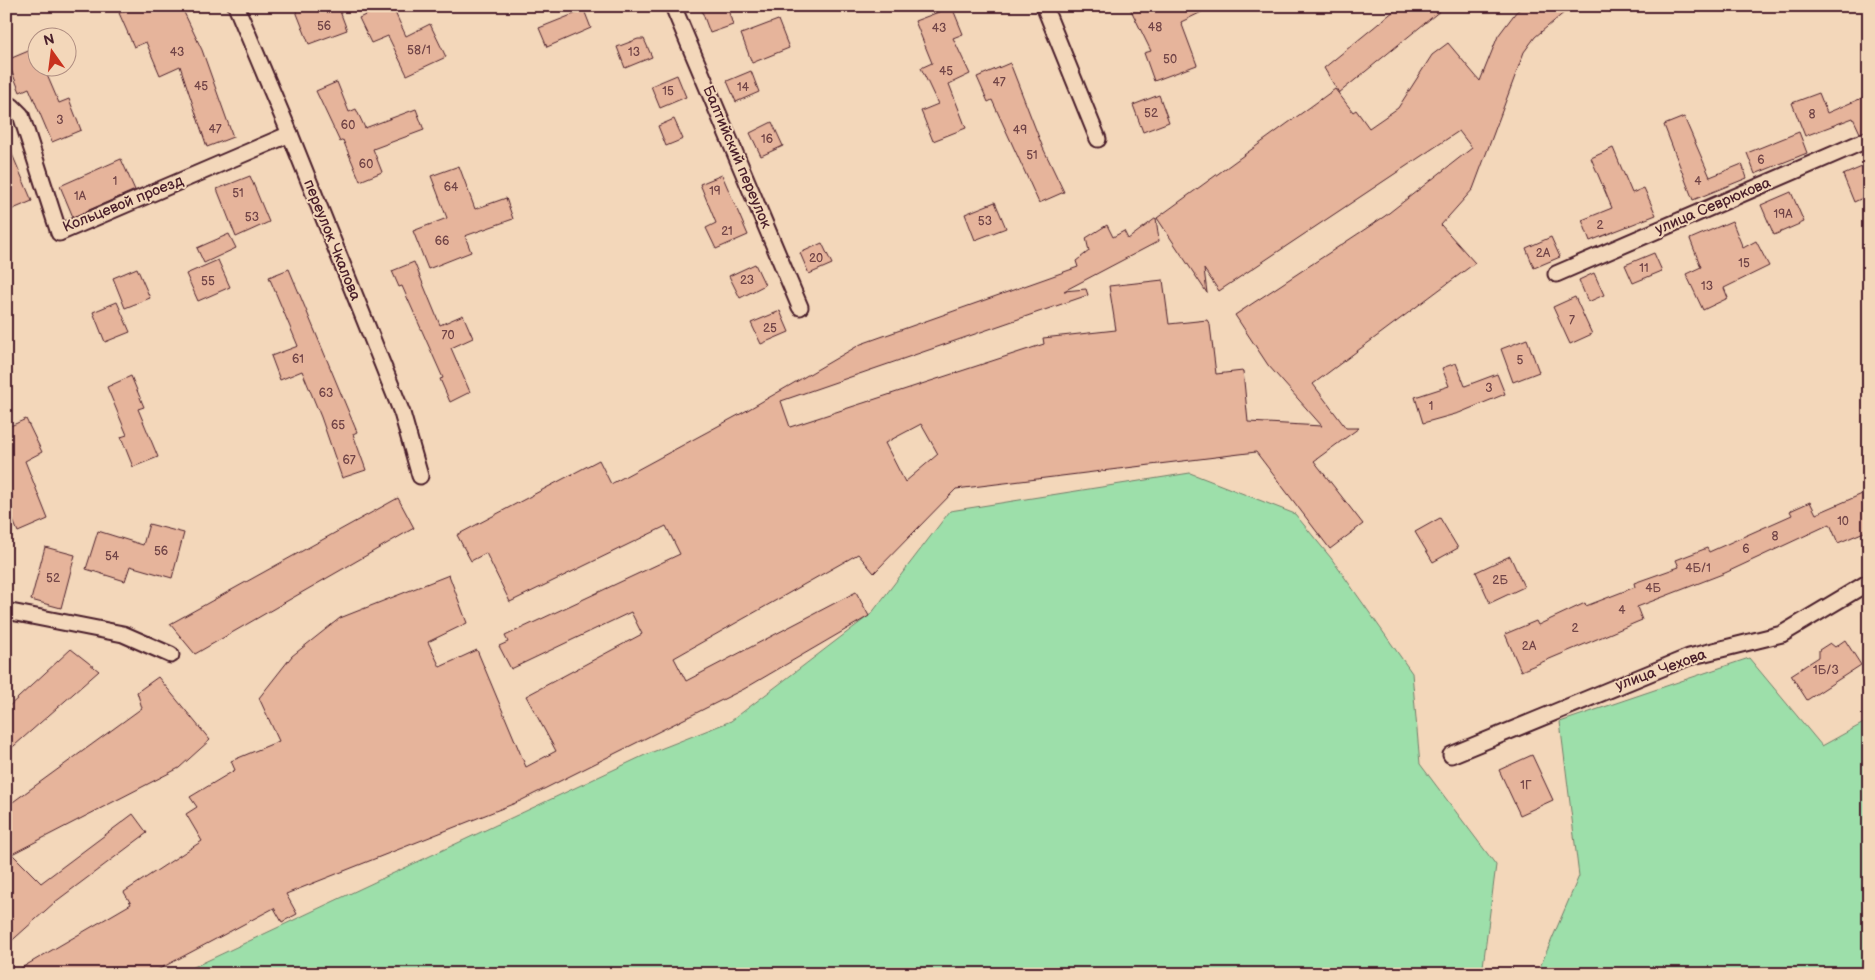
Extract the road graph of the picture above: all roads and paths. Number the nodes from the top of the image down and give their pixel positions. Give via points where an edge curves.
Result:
1 (236, 6) edge
2 (673, 6) edge
3 (1044, 6) edge
4 (6, 104) edge
5 (290, 134) junction
6 (1098, 139) dead end
7 (1869, 139) edge
8 (1556, 274) dead end
9 (800, 307) dead end
10 (420, 476) dead end
11 (1869, 582) edge
12 (6, 611) edge
13 (172, 655) dead end
14 (1451, 755) dead end

1 - 5 street, переулок Чкалова
2 - 9 street, Балтийский переулок
3 - 6 street
4 - 5 street, Кольцевой проезд via 21,115 59,233
5 - 10 street, переулок Чкалова via 402,413
7 - 8 street, улица Севрюкова
11 - 14 street, улица Чехова via 1782,634 1689,657
12 - 13 street via 123,634

